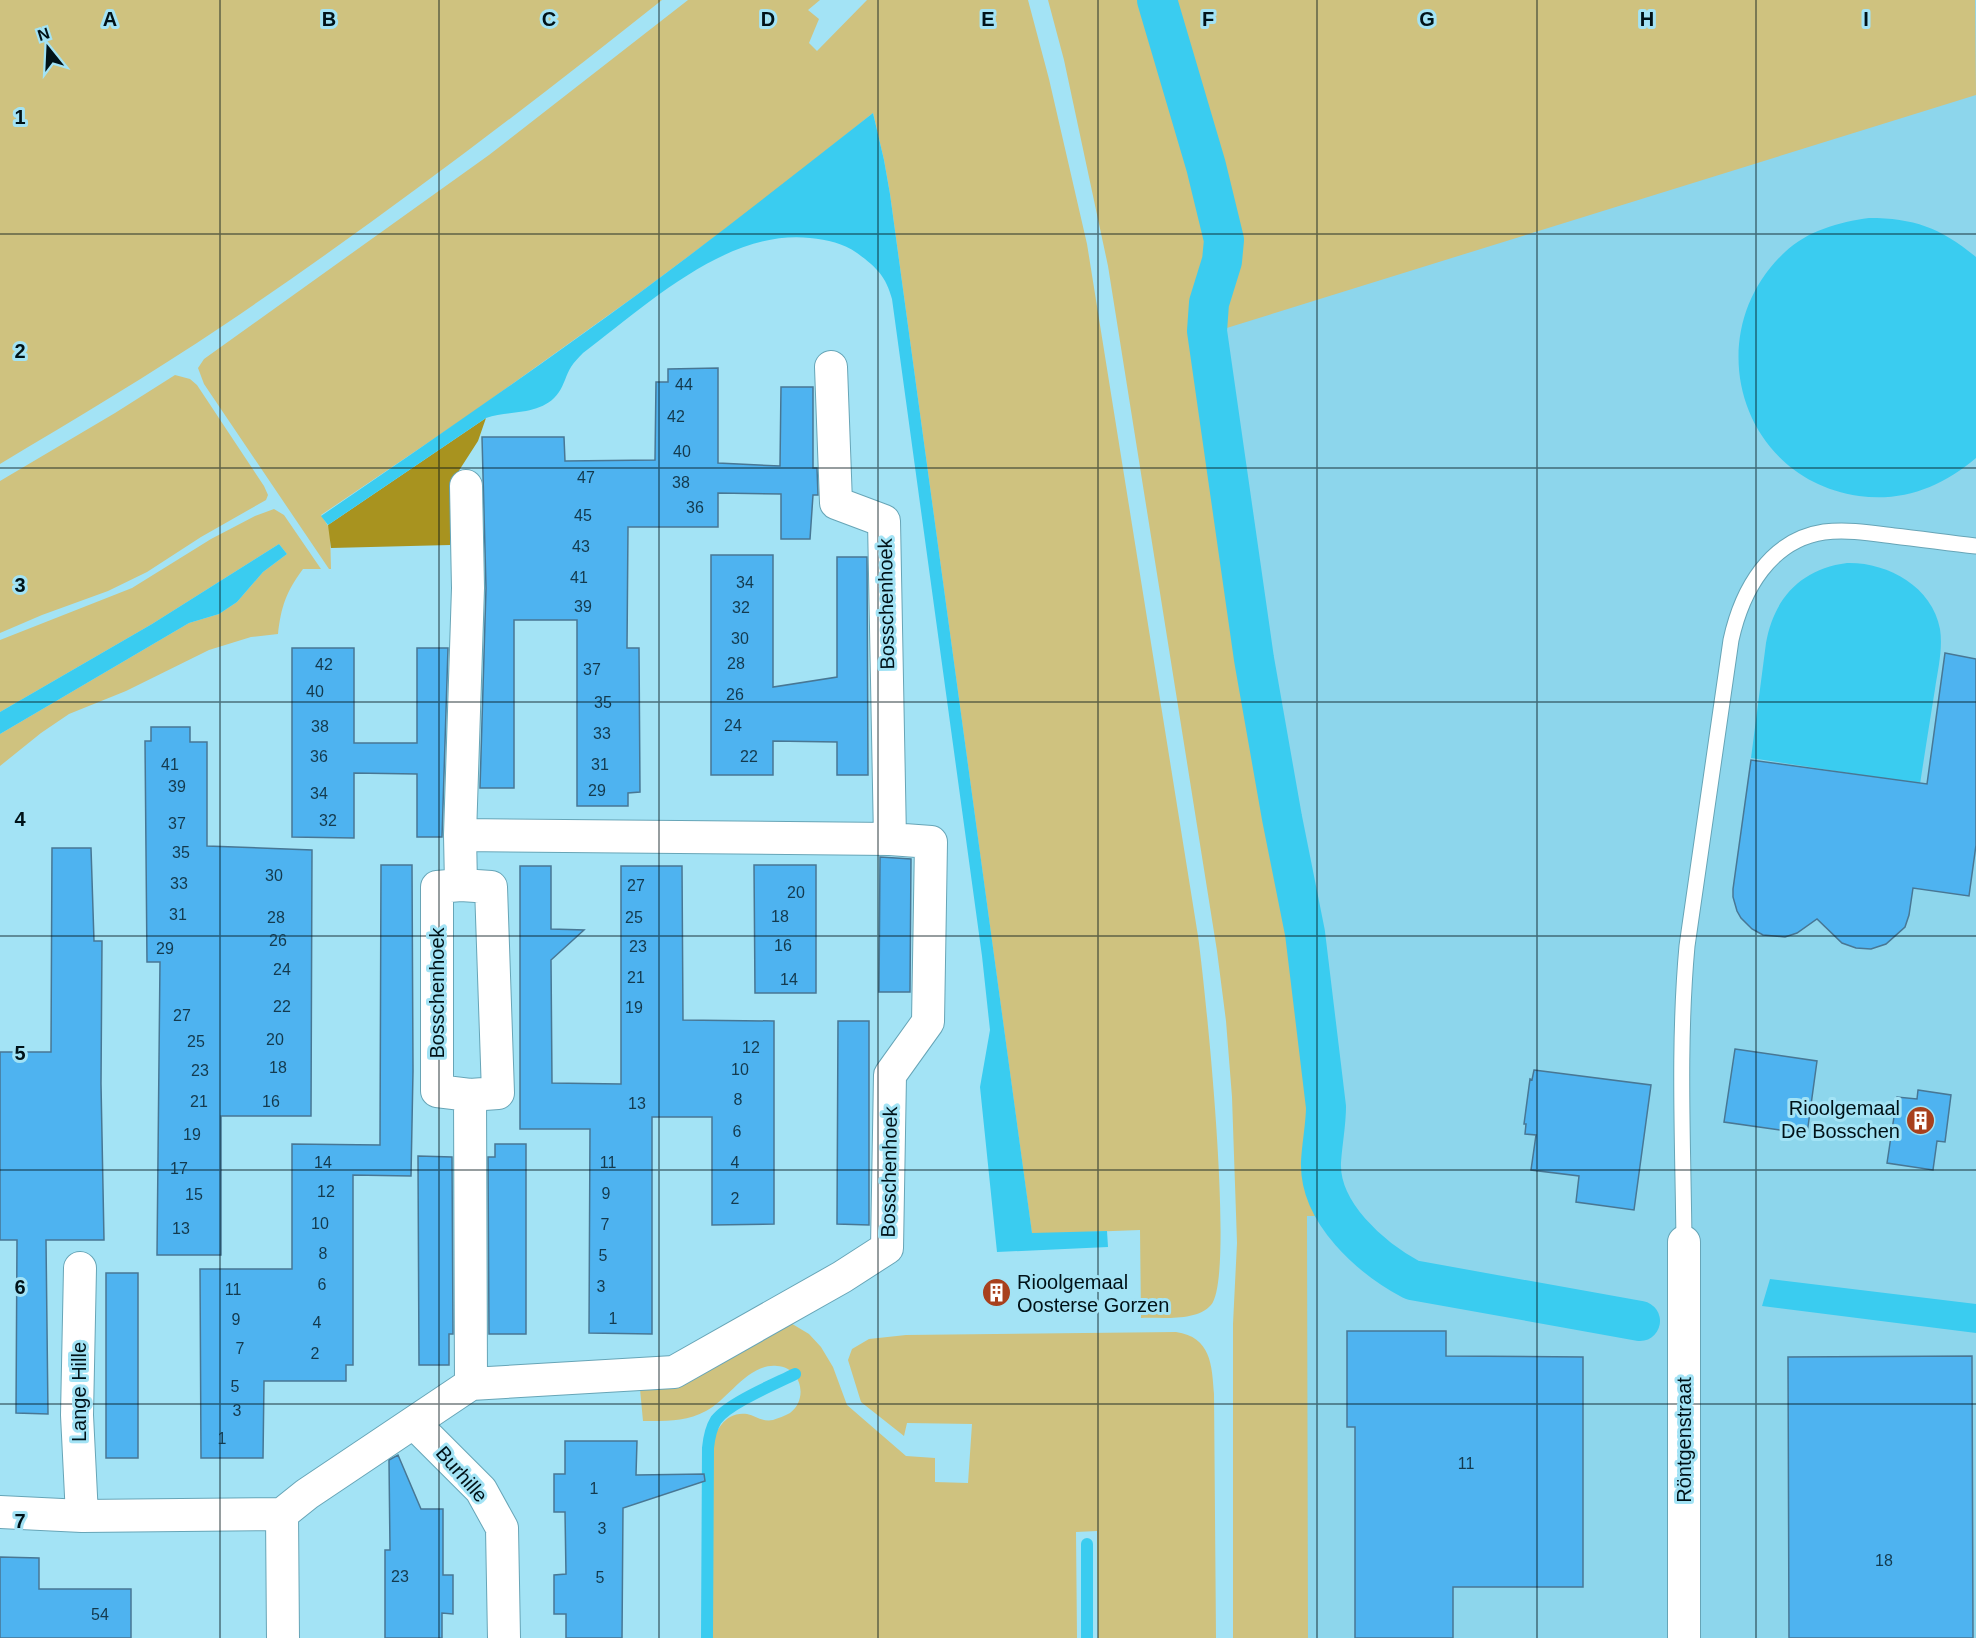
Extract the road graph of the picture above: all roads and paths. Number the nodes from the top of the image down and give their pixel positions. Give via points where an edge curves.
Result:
1 (831, 367) dead end
2 (466, 486) dead end
3 (1976, 546) edge
4 (460, 835) junction
5 (890, 839) junction
6 (461, 885) junction
7 (470, 1095) junction
8 (1684, 1242) joint
9 (80, 1268) dead end
10 (471, 1384) junction
11 (414, 1423) junction
12 (0, 1512) edge
13 (282, 1514) junction
14 (82, 1516) junction
15 (283, 1638) edge
16 (504, 1638) edge
17 (1684, 1638) edge

1 - 5 street, Bosschenhoek via 836,503 884,521
2 - 4 street via 468,588
3 - 8 lane via 1867,532 1808,536 1791,543 1764,565 1742,602 1731,640 1687,946 1682,1033
4 - 5 street, Bosschenhoek
4 - 6 street
5 - 10 street, Bosschenhoek via 931,842 928,1022 890,1075 887,1248 674,1372
6 - 7 street, Bosschenhoek via 437,887 437,1091
6 - 7 street, Bosschenhoek via 491,887 498,1093
7 - 10 street
8 - 17 street, Röntgenstraat
9 - 14 street, Lange Hille via 77,1415
10 - 11 street
11 - 13 street
11 - 16 street, Burhille via 481,1490 502,1528
12 - 14 street
13 - 14 street
13 - 15 street

